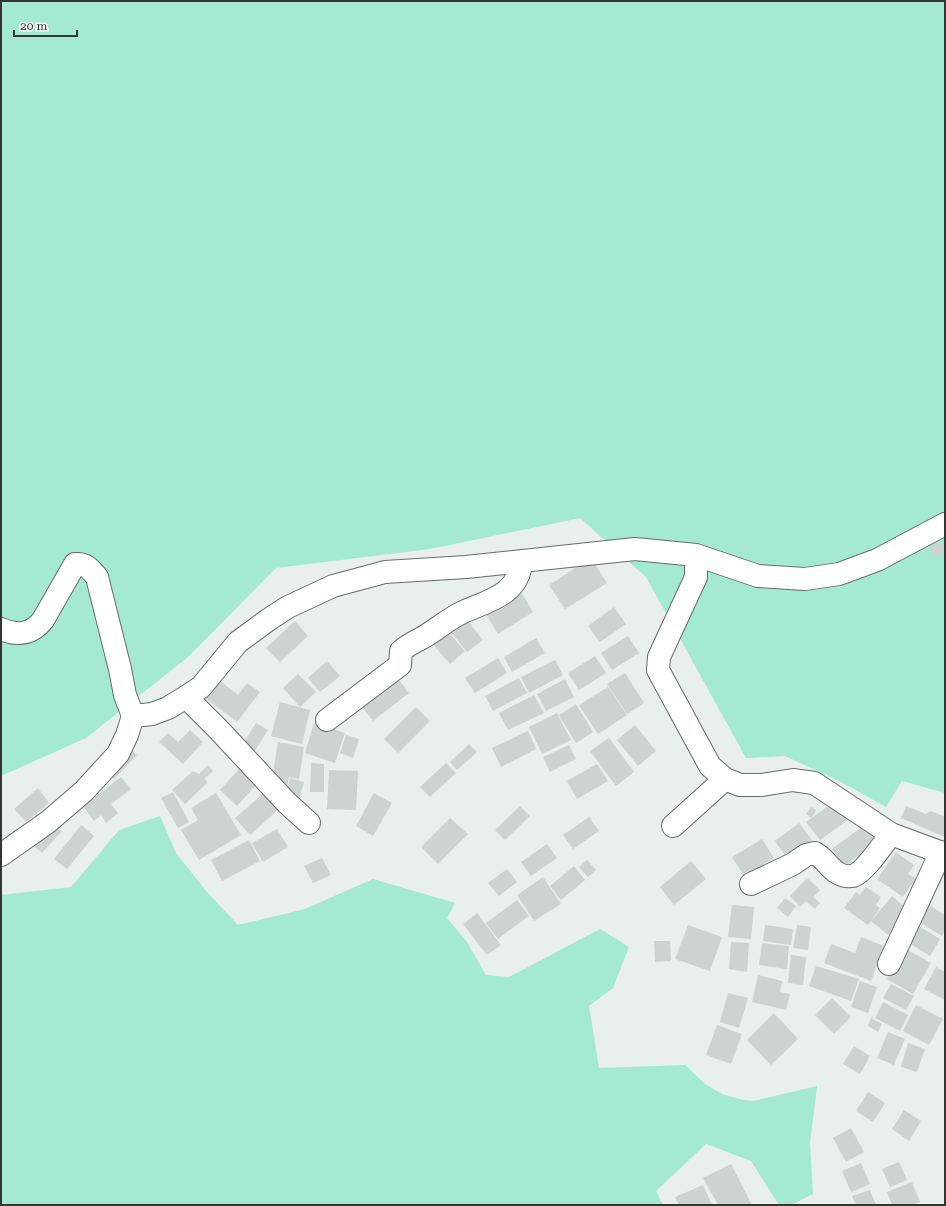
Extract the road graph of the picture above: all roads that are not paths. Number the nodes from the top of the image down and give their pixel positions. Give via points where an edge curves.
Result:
1 (945, 524) edge
2 (696, 555) junction
3 (521, 561) junction
4 (1, 628) edge
5 (186, 698) junction
6 (133, 716) junction
7 (327, 720) dead end
8 (725, 779) junction
9 (310, 823) dead end
10 (673, 826) dead end
11 (892, 834) junction
12 (943, 853) edge
13 (1, 855) edge
14 (752, 884) dead end
15 (889, 964) dead end

1 - 2 street via 877,560 839,574 805,579 758,576
2 - 3 street via 635,549
2 - 8 street via 696,577 659,657 658,670 710,766
3 - 5 street via 385,572 333,586 288,608 238,642 201,687
3 - 7 street via 521,570 509,589 495,600 463,612 410,643 401,651 400,665
4 - 6 street via 14,634 25,634 37,628 75,564 88,567 97,577 125,695
5 - 6 street via 152,714
5 - 9 street via 287,803
6 - 13 street via 118,754 84,791 48,822
8 - 10 street
8 - 11 street via 740,786 793,780 814,783
11 - 12 street
11 - 14 street via 854,876 844,876 835,871 824,858 815,853 806,855
12 - 15 street

